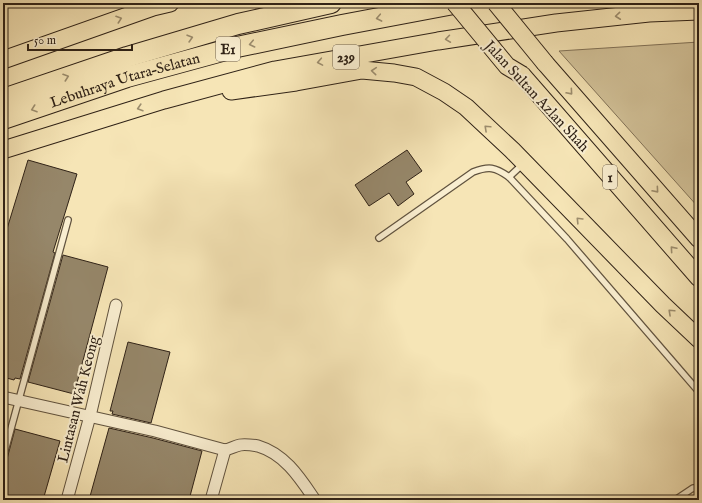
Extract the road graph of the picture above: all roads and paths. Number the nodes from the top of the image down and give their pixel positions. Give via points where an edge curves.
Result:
1 (170, 3) edge
2 (331, 3) edge
3 (455, 3) edge
4 (459, 3) edge
5 (468, 3) edge
6 (496, 3) edge
7 (699, 11) edge
8 (3, 60) edge
9 (522, 75) junction
10 (3, 99) edge
11 (164, 100) junction
12 (3, 119) edge
13 (3, 150) edge
14 (524, 163) junction
15 (509, 177) junction
16 (68, 220) dead end
17 (379, 238) dead end
18 (699, 239) edge
19 (699, 278) edge
20 (116, 305) dead end
21 (699, 339) edge
22 (699, 392) edge
23 (3, 397) edge
24 (19, 401) junction
25 (90, 416) junction
26 (225, 450) junction
27 (3, 458) edge
28 (699, 491) edge
29 (67, 500) edge
30 (211, 500) edge
31 (315, 500) edge
32 (675, 500) edge

8 -> 1 main road
10 -> 2 highway, Lebuhraya Utara–Selatan / E1 via 127,56 238,24
3 - 9 main road, Jalan Sultan Azlan Shah / 1, bridge via 507,66
4 -> 12 highway, Lebuhraya Utara–Selatan / E1 via 237,47 127,77
5 - 9 main road via 514,59
6 -> 18 main road, Jalan Sultan Azlan Shah / 1, bridge
7 -> 11 main road, 239 via 649,13 556,23 438,41 275,70
19 -> 9 main road, Jalan Sultan Azlan Shah / 1
11 -> 13 main road, 239
14 -> 11 main road via 466,107 416,77 394,73 362,70
14 - 15 lane
21 -> 14 main road
15 - 17 lane via 493,168 473,172
15 - 22 lane via 567,239
16 - 24 lane
20 - 25 street, Lintasan Wah Keong
23 - 24 street
24 - 25 street
24 - 27 lane
25 - 26 street via 155,430
25 - 29 street, Lintasan Wah Keong
26 - 30 street
26 - 31 street via 240,445 266,449 285,461
28 - 32 lane via 693,488

